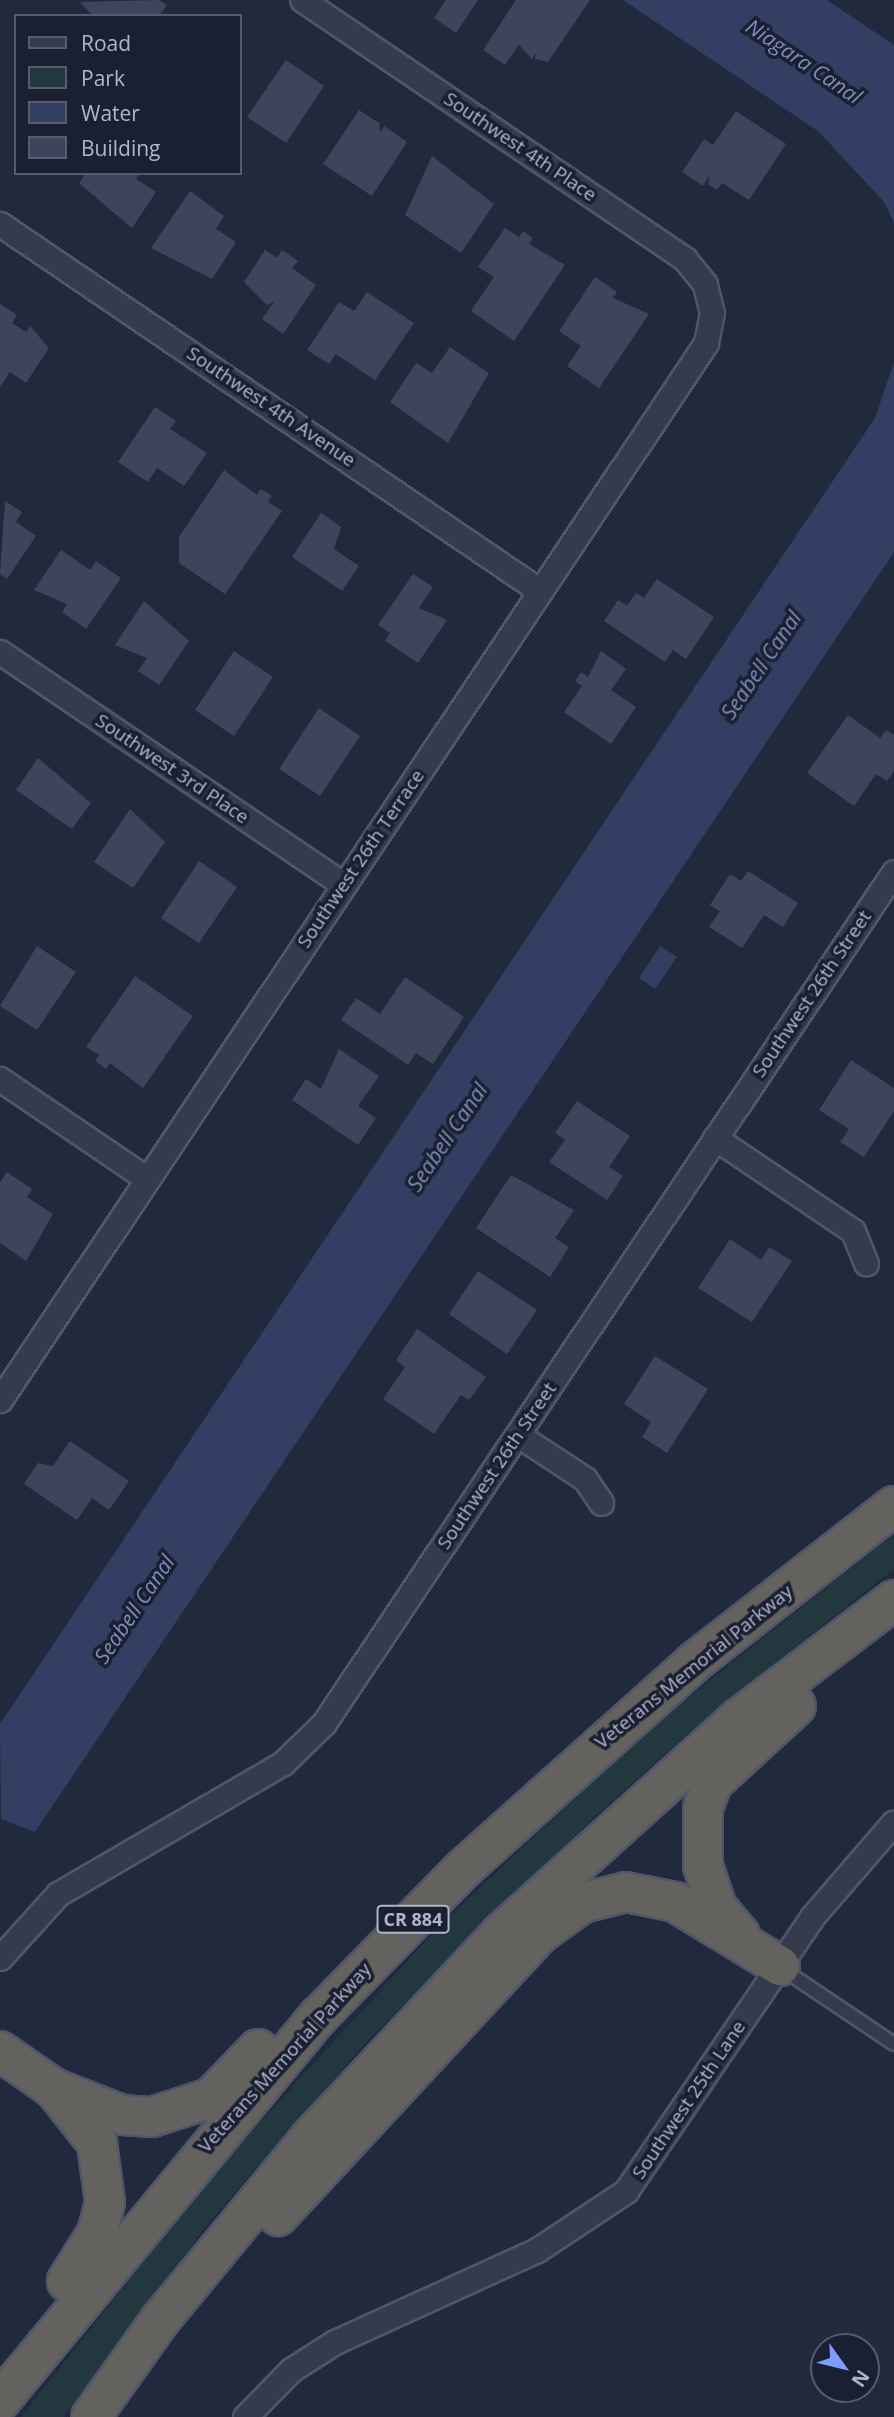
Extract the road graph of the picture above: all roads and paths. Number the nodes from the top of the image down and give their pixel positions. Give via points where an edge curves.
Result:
1 (303, 0) edge
2 (0, 224) edge
3 (712, 313) joint
4 (540, 591) junction
5 (0, 652) edge
6 (894, 872) edge
7 (344, 885) junction
8 (0, 1079) edge
9 (715, 1138) junction
10 (147, 1179) junction
11 (866, 1264) dead end
12 (0, 1400) edge
13 (518, 1435) junction
14 (601, 1503) dead end
15 (894, 1506) edge
16 (894, 1600) edge
17 (894, 1630) edge
18 (593, 1750) junction
19 (894, 1822) edge
20 (749, 1945) junction
21 (0, 1958) edge
22 (780, 1966) junction
23 (894, 2044) edge
24 (0, 2051) edge
25 (53, 2088) junction
26 (0, 2366) edge
27 (0, 2401) edge
28 (93, 2417) edge
29 (245, 2417) edge

1 - 3 street, Southwest 4th Place via 685,258 705,284
2 - 4 street, Southwest 4th Avenue
3 - 4 street, Southwest 26th Terrace via 706,343
4 - 7 street, Southwest 26th Terrace
5 - 7 street, Southwest 3rd Place
6 - 9 street, Southwest 26th Street
7 - 10 street, Southwest 26th Terrace
8 - 10 street
9 - 11 street via 853,1231
9 - 13 street, Southwest 26th Street
10 - 12 street, Southwest 26th Terrace
13 - 14 street via 585,1479
13 - 21 street, Southwest 26th Street via 344,1696 302,1746 58,1894
15 - 18 highway, Veterans Memorial Parkway / CR 884
16 - 28 highway via 739,1718 501,1933 311,2137 162,2319
17 - 20 highway via 762,1733 712,1783 702,1808 703,1866 716,1908
18 - 25 highway via 558,1750 510,1790 211,2098 152,2117 122,2115
18 - 27 highway, Veterans Memorial Parkway / CR 884 via 463,1869 318,2017
19 - 22 street, Southwest 25th Lane via 847,1870
20 - 22 highway
20 - 28 highway via 652,1895 604,1896 556,1920 326,2162 163,2360
22 - 23 lane
22 - 29 street, Southwest 25th Lane via 626,2191 537,2250 335,2342 291,2370
24 - 25 highway
25 - 26 highway via 97,2143 105,2202 82,2262

